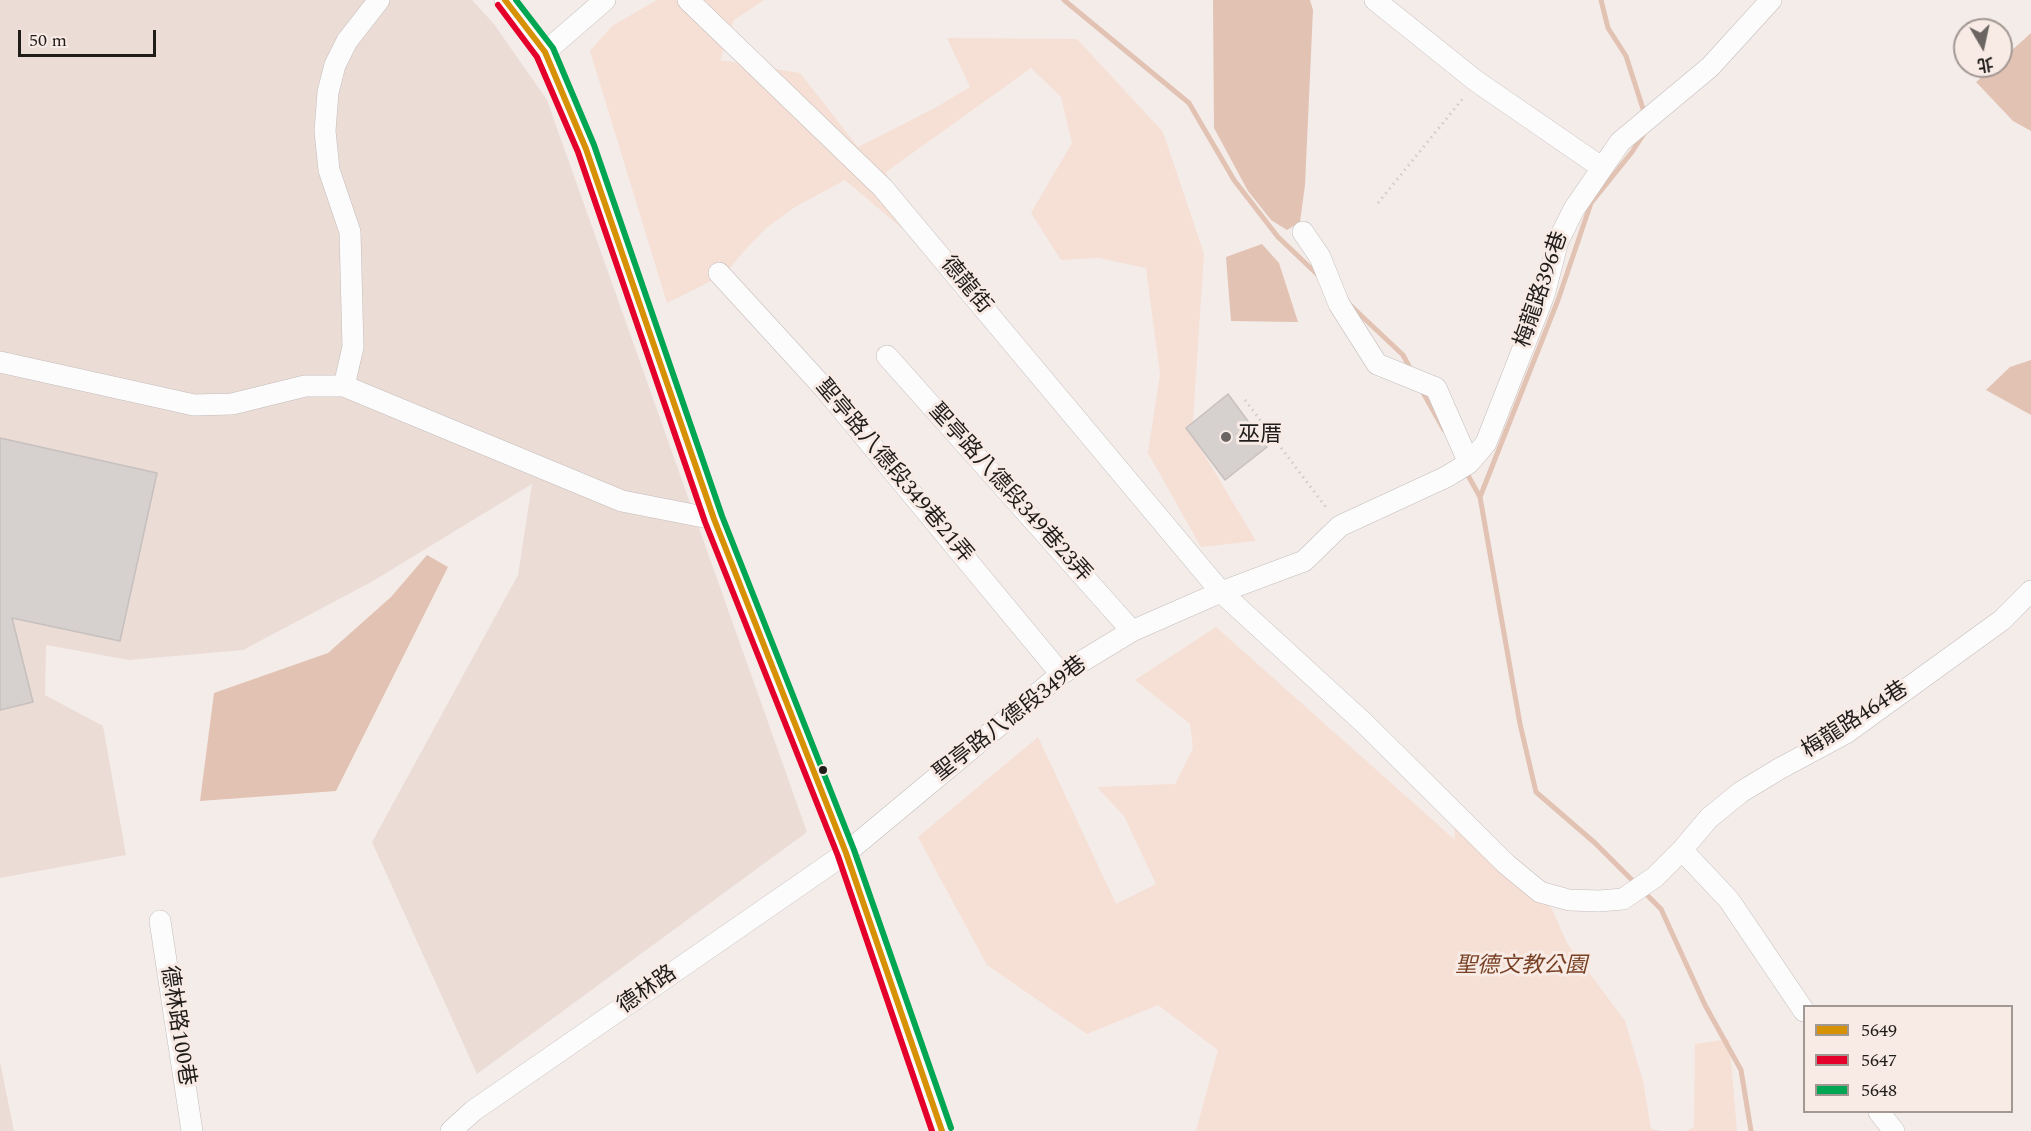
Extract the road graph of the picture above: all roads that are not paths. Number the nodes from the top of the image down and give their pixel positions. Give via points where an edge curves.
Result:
1 (379, 0) edge
2 (505, 0) edge
3 (605, 0) edge
4 (688, 0) edge
5 (1375, 0) edge
6 (1771, 0) edge
7 (544, 52) junction
8 (1601, 167) junction
9 (1303, 232) dead end
10 (719, 273) dead end
11 (886, 356) dead end
12 (0, 362) edge
13 (344, 386) junction
14 (1469, 463) junction
15 (714, 519) junction
16 (2031, 591) edge
17 (1221, 592) junction
18 (1132, 631) junction
19 (1061, 674) junction
20 (1682, 850) junction
21 (846, 854) junction
22 (160, 921) dead end
23 (1803, 1010) edge
24 (1881, 1113) edge
25 (192, 1131) edge
26 (451, 1131) edge
27 (942, 1131) edge
28 (1894, 1131) edge

1 - 13 street via 347,41 328,92 325,131 329,170 350,232 353,347
2 - 7 street
3 - 7 street
4 - 17 street, 德龍街 via 883,188
5 - 8 street via 1476,81
6 - 8 street, 梅龍路396巷 via 1710,67 1620,142
7 - 15 street via 586,149
8 - 14 street, 梅龍路396巷 via 1558,241 1544,296 1486,443
9 - 14 street via 1320,257 1339,304 1377,364 1436,388
10 - 19 street, 聖亭路八德段349巷21弄 via 825,389
11 - 18 street, 聖亭路八德段349巷23弄
12 - 13 street via 194,405 232,404 305,386
13 - 15 street via 622,501
14 - 17 street, 梅龍路396巷 via 1340,526 1304,561
15 - 21 street
16 - 20 street, 梅龍路464巷 via 2002,620 1846,733 1741,792 1709,818
17 - 18 street, 聖亭路八德段349巷
17 - 20 street, 德龍街 via 1540,892 1569,900 1623,899 1655,877
18 - 19 street, 聖亭路八德段349巷
19 - 21 street, 聖亭路八德段349巷
20 - 23 street via 1729,900
21 - 26 street, 德林路 via 473,1111
21 - 27 street
22 - 25 street, 德林路100巷
24 - 28 street

